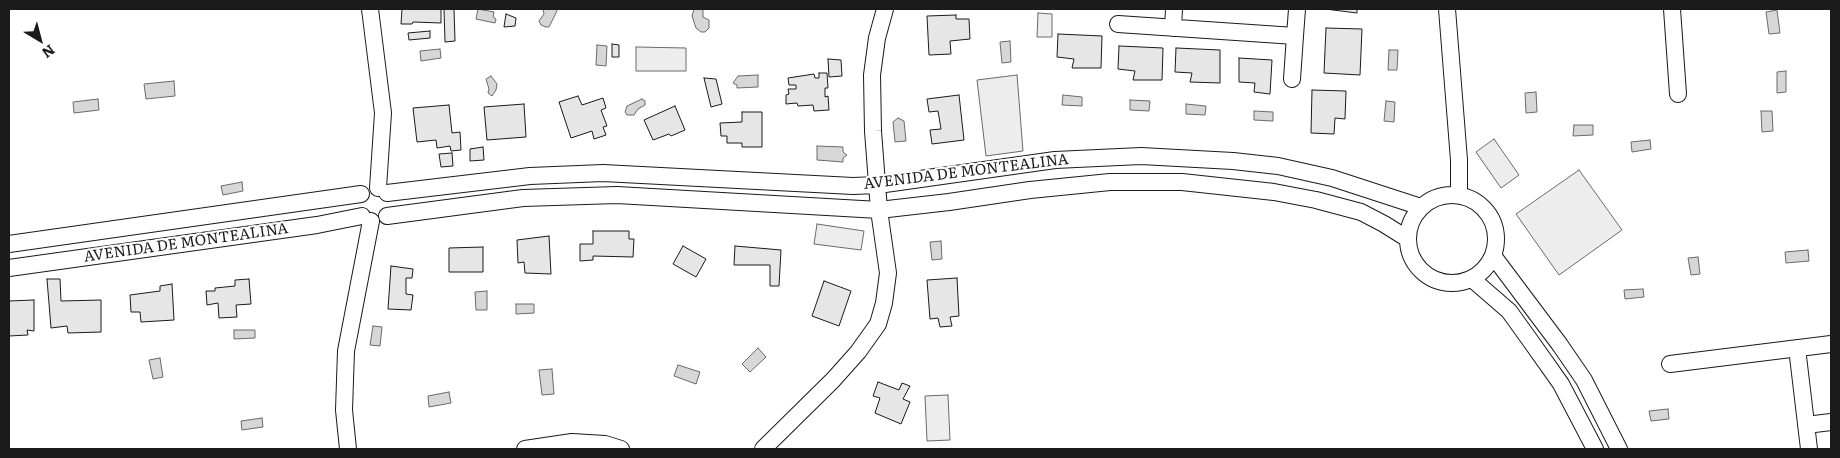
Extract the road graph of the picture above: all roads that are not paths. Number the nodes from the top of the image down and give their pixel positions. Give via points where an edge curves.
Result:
1 (370, 9) edge
2 (885, 9) edge
3 (1174, 9) edge
4 (1297, 9) edge
5 (1447, 9) edge
6 (1672, 9) edge
7 (1118, 24) dead end
8 (1173, 28) junction
9 (1295, 36) junction
10 (1292, 79) dead end
11 (1678, 94) dead end
12 (878, 184) junction
13 (382, 191) junction
14 (361, 194) junction
15 (1459, 194) junction
16 (1421, 207) junction
17 (879, 210) junction
18 (387, 216) junction
19 (367, 219) junction
20 (1408, 239) junction
21 (9, 244) edge
22 (1494, 257) junction
23 (9, 268) edge
24 (1472, 279) junction
25 (1831, 344) edge
26 (1797, 348) junction
27 (1670, 364) dead end
28 (1831, 422) edge
29 (1806, 425) junction
30 (348, 449) edge
31 (525, 449) edge
32 (621, 449) edge
33 (763, 449) edge
34 (1594, 449) edge
35 (1619, 449) edge
36 (1809, 449) edge

1 - 13 street via 383,113
2 - 12 street via 872,75
3 - 8 street
4 - 9 street
5 - 15 street
6 - 11 street
7 - 8 street
8 - 9 street
9 - 10 street
12 - 13 street, AVENIDA DE MONTEALINA via 853,186 603,173 530,176
12 - 16 street, AVENIDA DE MONTEALINA via 1055,160 1188,157 1278,166 1332,178
12 - 17 street
13 - 14 street via 366,190
13 - 18 street via 390,199
14 - 19 street via 358,206
14 - 21 street, AVENIDA DE MONTEALINA
15 - 16 street via 1445,194
15 - 22 street via 1478,202 1492,217 1498,236
16 - 20 street via 1409,227
17 - 18 street, AVENIDA DE MONTEALINA via 617,195 523,198
17 - 20 street, AVENIDA DE MONTEALINA via 1110,182 1182,182 1316,200 1361,212
17 - 33 street via 888,273 878,324 833,380
18 - 19 street via 376,222
19 - 23 street, AVENIDA DE MONTEALINA
19 - 30 street via 346,350 344,410
20 - 24 street via 1411,256 1421,271 1436,281 1454,284
22 - 24 street via 1485,270
22 - 35 street via 1584,380
24 - 34 street via 1509,311 1532,343 1561,384
25 - 26 street
26 - 27 street
26 - 29 street
28 - 29 street
29 - 36 street
31 - 32 street via 572,442 605,444

